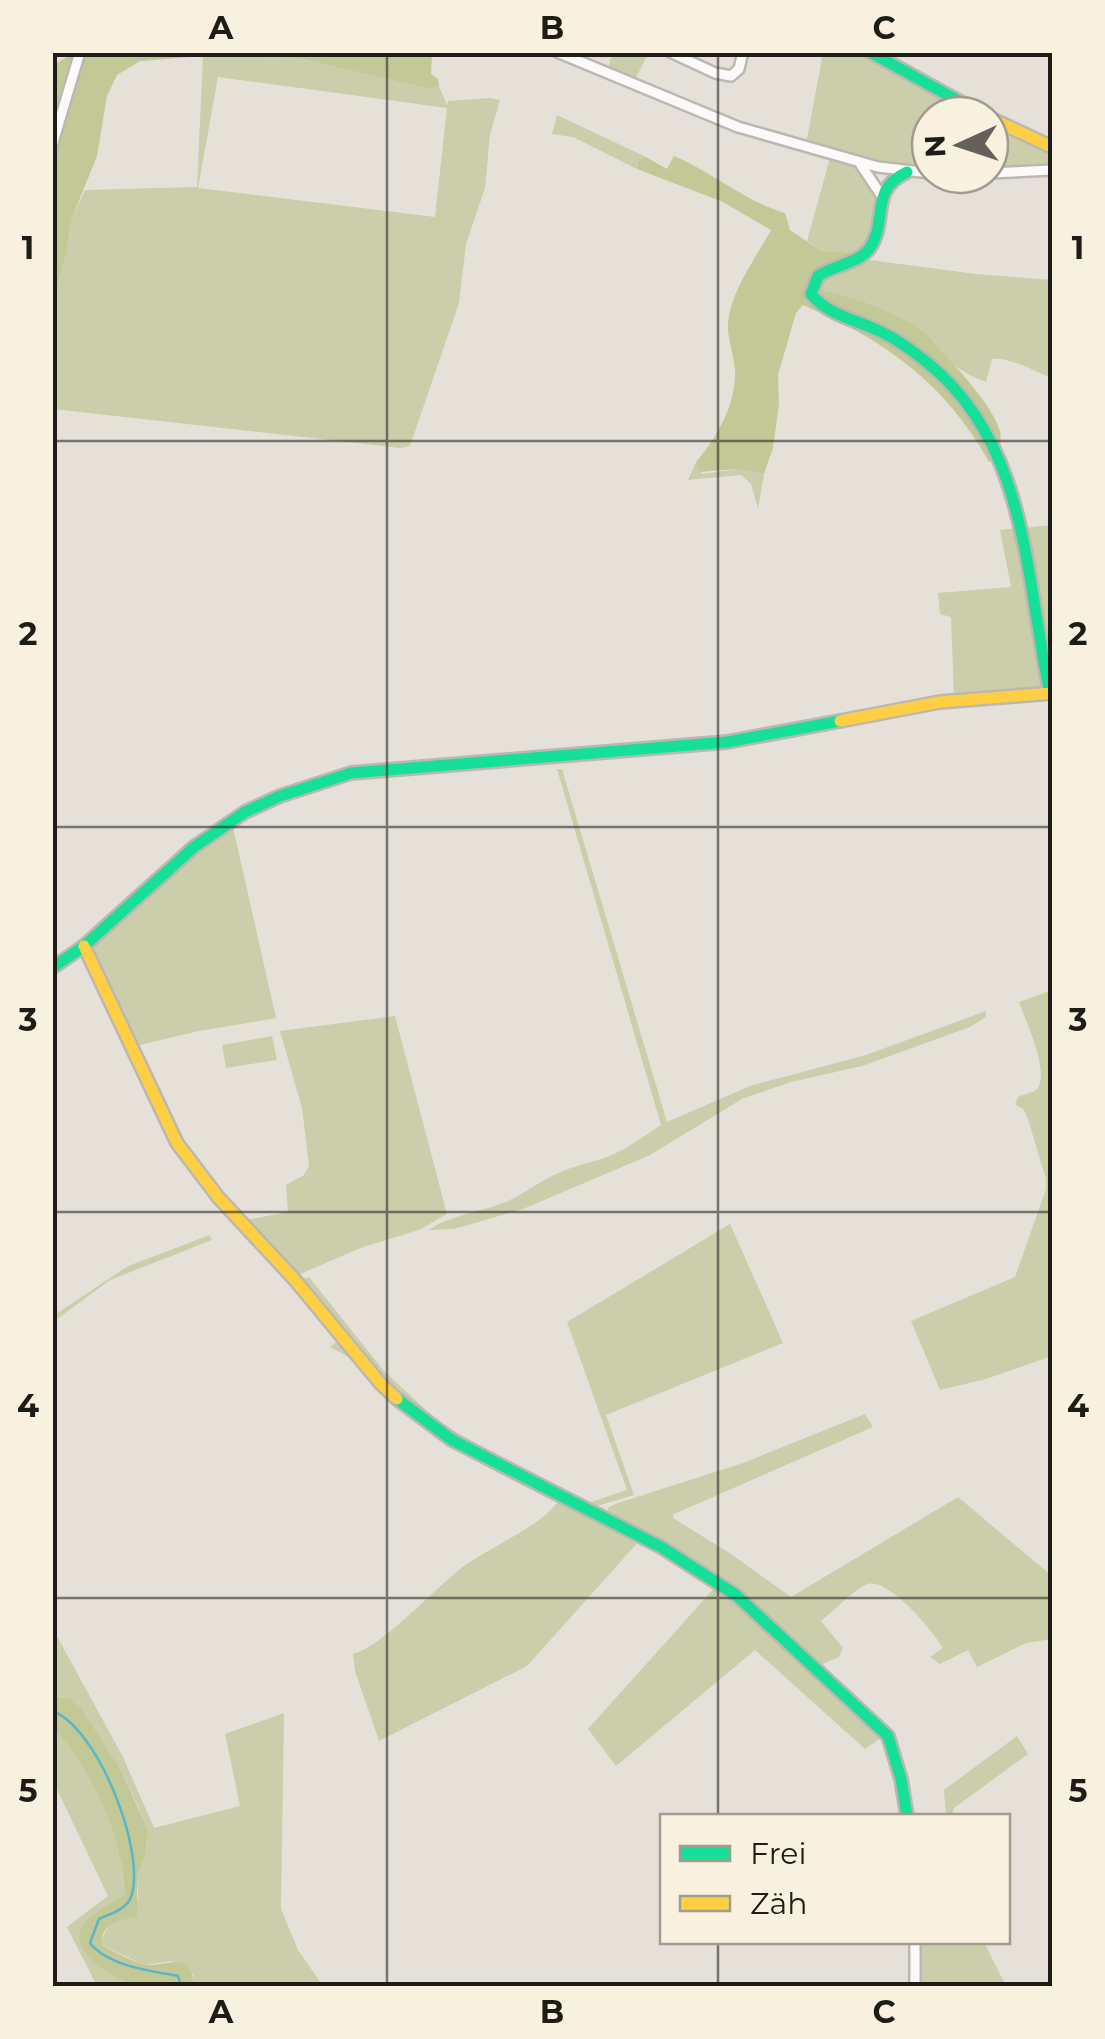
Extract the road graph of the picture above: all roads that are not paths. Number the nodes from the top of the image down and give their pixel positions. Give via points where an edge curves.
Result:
1 (80, 52) edge
2 (557, 52) edge
3 (670, 52) edge
4 (742, 52) edge
5 (870, 52) edge
6 (949, 95) edge
7 (1010, 127) edge
8 (52, 146) edge
9 (1052, 147) edge
10 (857, 161) junction
11 (1052, 170) edge
12 (907, 172) junction
13 (910, 172) edge
14 (1010, 172) edge
15 (881, 195) junction
16 (1052, 693) edge
17 (84, 946) junction
18 (52, 968) edge
19 (907, 1814) edge
20 (916, 1944) edge
21 (915, 1986) edge

1 - 8 street
2 - 10 street via 738,127
3 - 4 street via 731,76
5 - 6 street
7 - 9 street
10 - 12 street
10 - 15 street
11 - 14 street
12 - 13 street
12 - 15 street
15 - 16 street via 868,251 819,273 811,294 930,364 967,398 993,436 1018,513
16 - 17 street via 940,702 727,742 351,774 245,812 171,866
17 - 18 street
17 - 19 street via 177,1143 380,1384 452,1440 661,1547 736,1595 888,1736
20 - 21 street

